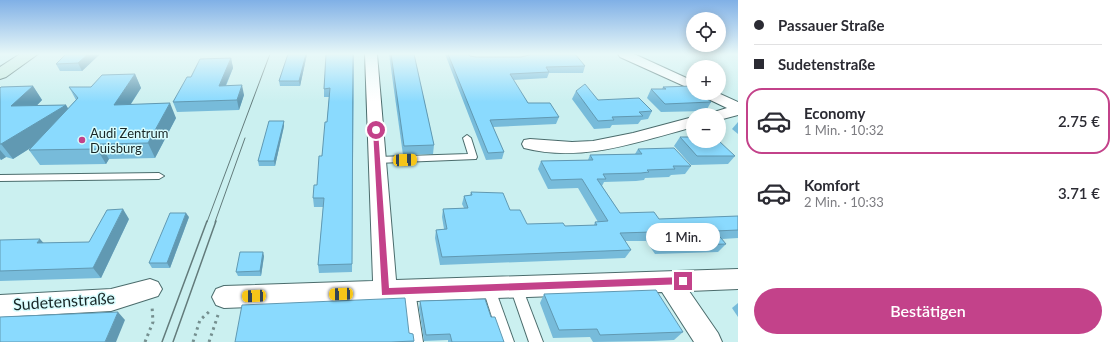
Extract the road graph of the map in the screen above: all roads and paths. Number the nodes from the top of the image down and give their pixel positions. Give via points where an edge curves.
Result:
1 (372, 70) edge
2 (658, 70) edge
3 (686, 83) edge
4 (721, 100) edge
5 (738, 109) edge
6 (726, 113) edge
7 (686, 124) edge
8 (467, 138) dead end
9 (530, 144) dead end
10 (377, 160) junction
11 (159, 176) dead end
12 (0, 178) edge
13 (738, 279) edge
14 (669, 282) junction
15 (516, 287) junction
16 (489, 288) junction
17 (150, 289) dead end
18 (408, 291) junction
19 (385, 292) junction
20 (224, 297) joint
21 (0, 306) edge
22 (200, 320) dead end
23 (153, 322) dead end
24 (145, 342) edge
25 (193, 342) edge
26 (209, 342) edge
27 (416, 342) edge
28 (507, 342) edge
29 (536, 342) edge
30 (709, 342) edge

1 - 10 street
2 - 3 street
4 - 5 street
5 - 6 street
7 - 9 street via 589,148 564,149
8 - 10 lane via 473,157
10 - 19 street
11 - 12 lane
13 - 14 street
14 - 15 street
14 - 30 street
15 - 16 street
15 - 29 lane
16 - 18 street
16 - 28 lane
17 - 21 street, Sudetenstraße via 111,300
18 - 19 street
18 - 27 lane
19 - 20 street
20 - 26 path
22 - 25 path
23 - 24 path

